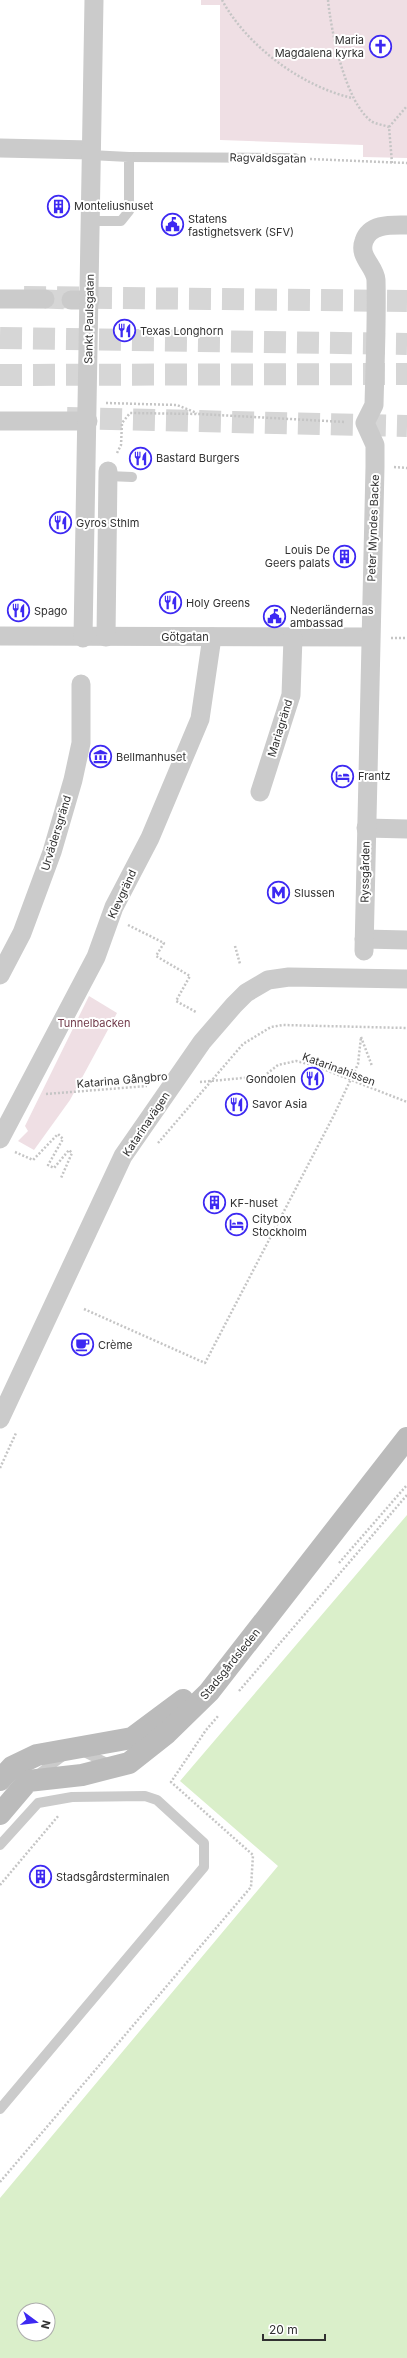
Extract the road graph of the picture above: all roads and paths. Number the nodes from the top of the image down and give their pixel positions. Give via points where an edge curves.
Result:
1 (94, 0) edge
2 (222, 0) edge
3 (328, 0) edge
4 (353, 98) junction
5 (407, 106) edge
6 (389, 127) junction
7 (0, 148) edge
8 (91, 153) junction
9 (129, 157) junction
10 (295, 158) joint
11 (392, 163) junction
12 (406, 164) edge
13 (90, 221) junction
14 (407, 226) edge
15 (0, 299) edge
16 (46, 299) tunnel mouth
17 (71, 300) tunnel mouth
18 (90, 300) junction
19 (117, 404) dead end
20 (200, 414) junction
21 (0, 421) edge
22 (88, 421) junction
23 (365, 423) junction
24 (108, 474) junction
25 (132, 477) dead end
26 (0, 636) edge
27 (212, 637) junction
28 (370, 637) junction
29 (83, 638) junction
30 (106, 638) junction
31 (293, 638) junction
32 (82, 684) dead end
33 (260, 792) dead end
34 (367, 806) joint
35 (366, 828) junction
36 (407, 829) edge
37 (111, 915) junction
38 (407, 940) edge
39 (235, 946) dead end
40 (240, 964) dead end
41 (0, 975) edge
42 (407, 979) edge
43 (196, 1012) dead end
44 (407, 1028) edge
45 (372, 1066) dead end
46 (197, 1082) dead end
47 (150, 1086) dead end
48 (40, 1094) dead end
49 (407, 1102) edge
50 (7, 1145) edge
51 (157, 1145) dead end
52 (61, 1178) dead end
53 (84, 1309) dead end
54 (0, 1419) edge
55 (407, 1422) edge
56 (19, 1427) dead end
57 (407, 1438) edge
58 (0, 1468) edge
59 (407, 1495) edge
60 (237, 1694) dead end
61 (222, 1712) dead end
62 (75, 1748) junction
63 (114, 1767) junction
64 (0, 1780) edge
65 (28, 1781) junction
66 (0, 1814) edge
67 (59, 1815) dead end
68 (0, 1845) edge
69 (0, 1885) edge
70 (0, 2109) edge
71 (0, 2182) edge

1 - 8 street, Sankt Paulsgatan
2 - 4 path via 230,15 266,53 331,93
3 - 4 path via 330,26
4 - 6 path via 372,121
5 - 6 path
6 - 11 path
7 - 8 street
8 - 9 lane, Ragvaldsgatan
8 - 13 street, Sankt Paulsgatan
9 - 10 lane, Ragvaldsgatan
9 - 13 lane via 129,212 121,221
10 - 11 path, Ragvaldsgatan
11 - 12 path, Ragvaldsgatan
13 - 18 street, Sankt Paulsgatan
14 - 23 street via 386,225 372,231 364,241 364,258 376,278 374,405
15 - 16 street
17 - 18 street
18 - 22 street, Sankt Paulsgatan
19 - 20 path via 177,405
20 - 23 path
20 - 24 path via 130,414 122,423 121,445
21 - 22 street
22 - 29 street, Sankt Paulsgatan
23 - 28 street, Peter Myndes Backe via 375,445
24 - 25 lane
24 - 30 street
26 - 29 street, Götgatan
27 - 30 street, Götgatan
27 - 31 street, Götgatan
27 - 37 street, Klevgränd via 200,719 150,838
28 - 31 street, Götgatan
28 - 34 street, Peter Myndes Backe
29 - 30 street, Götgatan
31 - 33 street, Mariagränd via 291,695
32 - 41 street, Urvädersgränd via 81,743 73,780 52,852 24,926
34 - 35 street, Ryssgården
35 - 36 street
35 - 38 street, Ryssgården via 364,945
37 - 43 path via 164,943 156,956 190,976 176,1001
37 - 50 street, Klevgränd via 96,957
39 - 40 path
42 - 54 street, Katarinavägen via 296,977 268,980 246,993 234,1004 202,1042 123,1156
44 - 51 path via 283,1025 271,1027 243,1044
45 - 53 path via 361,1037 358,1064 334,1115 206,1363
46 - 49 path, Katarinahissen via 264,1076 278,1065 296,1061 313,1065
47 - 48 path, Katarina Gångbro
50 - 52 path via 33,1160 58,1134 63,1138 48,1164 54,1168 69,1150 72,1153
55 - 62 main road, Stadsgårdsleden via 289,1576 213,1670 189,1695 132,1738
56 - 58 path
57 - 63 main road, Stadsgårdsleden via 209,1692 167,1733 129,1763
59 - 60 path
61 - 71 path via 206,1730 171,1782 253,1855 251,1887
62 - 63 lane
62 - 64 main road, Stadsgårdsleden via 37,1755 12,1766
62 - 65 lane
63 - 65 main road, Stadsgårdsleden via 82,1775
65 - 66 main road
67 - 69 path
68 - 70 lane via 38,1803 72,1797 145,1796 157,1800 204,1843 204,1867

